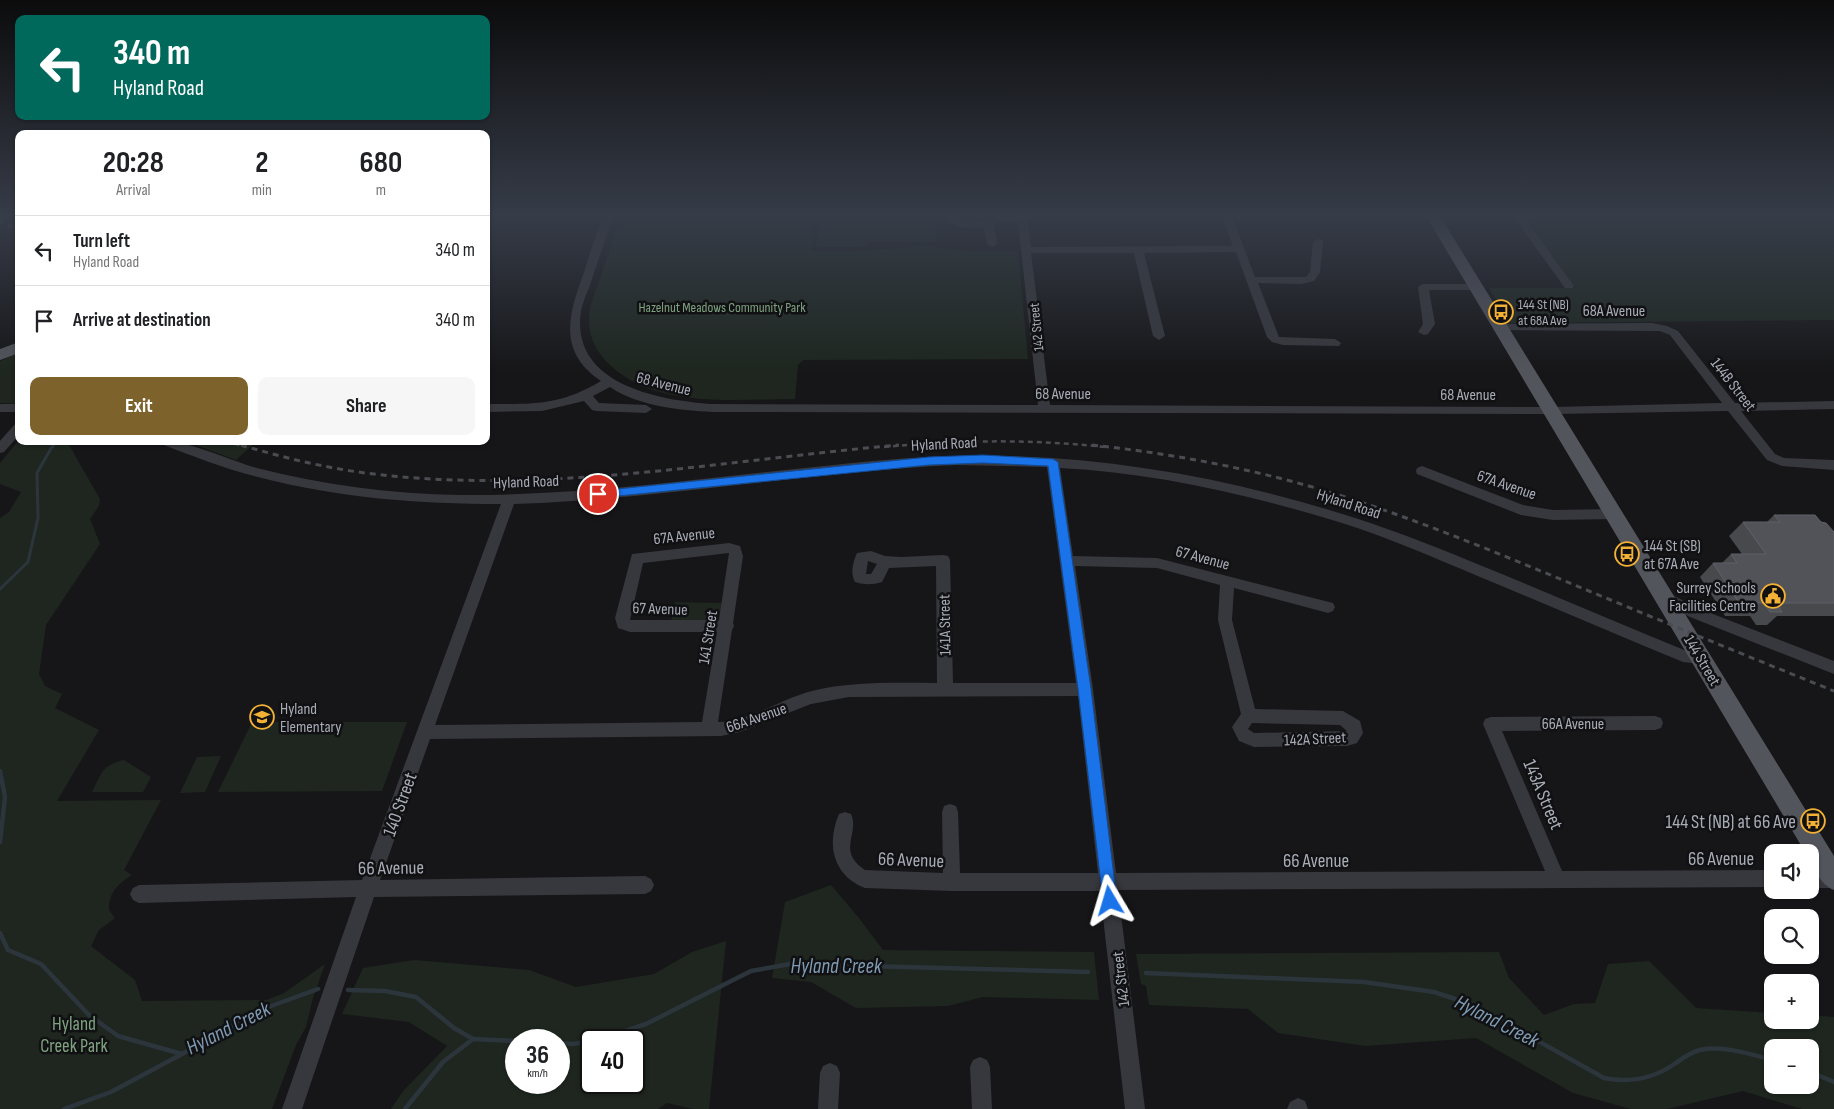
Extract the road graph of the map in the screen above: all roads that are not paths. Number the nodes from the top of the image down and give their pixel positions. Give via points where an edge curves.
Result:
1 (590, 268) edge
2 (1029, 268) edge
3 (1142, 268) edge
4 (1247, 268) edge
5 (1315, 268) edge
6 (1465, 268) edge
7 (1556, 268) edge
8 (1252, 280) junction
9 (1569, 286) dead end
10 (1477, 287) junction
11 (1501, 326) junction
12 (1667, 329) joint
13 (1424, 332) dead end
14 (1159, 336) dead end
15 (15, 342) edge
16 (1335, 343) dead end
17 (0, 348) edge
18 (15, 349) edge
19 (0, 355) edge
20 (609, 382) junction
21 (585, 395) junction
22 (1834, 405) edge
23 (1731, 407) junction
24 (0, 408) edge
25 (15, 408) edge
26 (490, 408) edge
27 (646, 409) dead end
28 (1044, 409) junction
29 (1552, 410) junction
30 (15, 431) edge
31 (176, 445) edge
32 (0, 449) edge
33 (1053, 462) junction
34 (1834, 465) edge
35 (1422, 470) dead end
36 (509, 500) junction
37 (1615, 514) junction
38 (735, 550) joint
39 (1066, 561) junction
40 (885, 562) dead end
41 (1227, 582) junction
42 (1328, 608) dead end
43 (1686, 616) junction
44 (623, 624) joint
45 (726, 626) junction
46 (1702, 658) junction
47 (1834, 668) edge
48 (1085, 689) junction
49 (945, 690) junction
50 (1249, 716) junction
51 (1655, 723) dead end
52 (1491, 724) joint
53 (709, 730) junction
54 (425, 732) junction
55 (950, 812) dead end
56 (845, 820) dead end
57 (1834, 878) edge
58 (1819, 879) edge
59 (1557, 880) junction
60 (1764, 880) edge
61 (952, 882) junction
62 (1108, 882) junction
63 (646, 885) dead end
64 (368, 889) junction
65 (139, 894) dead end
66 (980, 1067) dead end
67 (830, 1073) dead end
68 (292, 1109) edge
69 (828, 1109) edge
70 (982, 1109) edge
71 (1136, 1109) edge

1 - 20 street via 573,324 575,338 582,354
2 - 28 street, 142 Street
3 - 14 street
4 - 8 street
5 - 8 street via 1310,279 1301,281
6 - 10 main road, 144 Street
7 - 9 street
8 - 16 street via 1276,340
10 - 11 main road, 144 Street
10 - 13 street via 1423,286 1429,324
11 - 12 street, 68A Avenue via 1652,326
11 - 29 main road, 144 Street via 1534,386
12 - 23 street, 144B Street via 1674,333
15 - 17 main road
18 - 19 main road
20 - 21 street
20 - 28 street, 68 Avenue via 656,402 694,408
21 - 26 street via 549,406
21 - 27 street, 68 Avenue via 596,407
22 - 23 street, 68 Avenue
23 - 29 street, 68 Avenue
23 - 34 street, 144B Street via 1776,460
24 - 25 street
28 - 29 street, 68 Avenue
29 - 37 main road, 144 Street via 1567,440 1572,443
30 - 32 street
31 - 36 street, Hyland Road via 231,466 315,485 413,497
33 - 36 street, Hyland Road via 983,459 921,462
33 - 39 street, 142 Street
33 - 46 street, Hyland Road via 1194,480 1320,512 1411,543 1688,658
35 - 37 street, 67A Avenue via 1521,510 1553,515
36 - 54 street, 140 Street
37 - 43 main road, 144 Street via 1664,597
38 - 44 street, 67A Avenue via 637,558
38 - 45 street, 141 Street
39 - 41 street, 67 Avenue via 1152,563
39 - 48 street, 142 Street
40 - 49 street, 141A Street via 943,560
41 - 42 street, 67 Avenue
41 - 50 street, 142A Street via 1225,620
43 - 46 main road, 144 Street
43 - 47 street
44 - 45 street, 67 Avenue
45 - 53 street, 141 Street
46 - 57 main road, 144 Street
48 - 49 street, 66A Avenue
48 - 62 street, 142 Street
49 - 53 street, 66A Avenue via 849,690 810,698 732,727
50 - 50 street, 142A Street via 1243,720 1240,730 1254,740 1347,739 1355,733 1354,726 1343,718
51 - 52 street, 66A Avenue
52 - 59 street, 143A Street
53 - 54 street, 66A Avenue
54 - 64 street, 140 Street
55 - 61 street
56 - 61 street, 66 Avenue via 841,848 847,864 859,878
57 - 58 street
59 - 60 street, 66 Avenue
59 - 62 street, 66 Avenue
61 - 62 street, 66 Avenue
62 - 71 street, 142 Street
63 - 64 street, 66 Avenue
64 - 65 street, 66 Avenue
64 - 68 street, 140 Street
66 - 70 street
67 - 69 street

